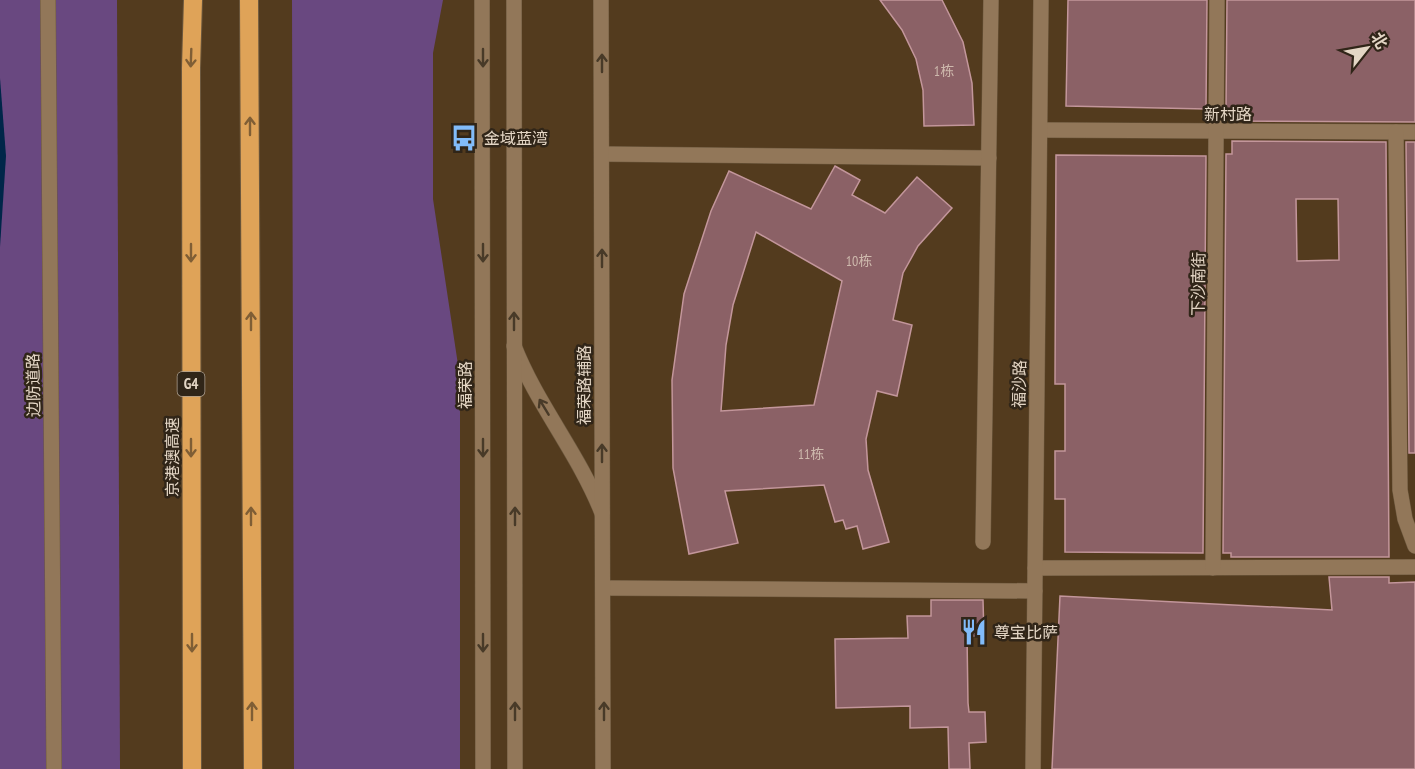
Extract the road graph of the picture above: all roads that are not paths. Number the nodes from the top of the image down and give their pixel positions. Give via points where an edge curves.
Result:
1 (48, 0) edge
2 (193, 0) edge
3 (249, 0) edge
4 (482, 0) edge
5 (514, 0) edge
6 (601, 0) edge
7 (991, 0) edge
8 (1041, 0) edge
9 (1217, 0) edge
10 (1041, 130) junction
11 (1217, 132) junction
12 (1396, 132) junction
13 (1415, 132) edge
14 (602, 154) junction
15 (989, 158) junction
16 (514, 345) junction
17 (602, 513) junction
18 (982, 542) dead end
19 (1415, 546) edge
20 (1415, 567) edge
21 (1035, 568) junction
22 (1213, 568) junction
23 (605, 588) junction
24 (1035, 591) junction
25 (54, 769) edge
26 (192, 769) edge
27 (253, 769) edge
28 (483, 769) edge
29 (515, 769) edge
30 (603, 769) edge
31 (1033, 769) edge

1 - 25 street, 边防道路
2 -> 26 highway, 京港澳高速 / G4
27 -> 3 highway
4 -> 28 street, 福荣路
16 -> 5 street
14 -> 6 street, 福荣路辅路
7 - 15 street
8 - 10 street, 福沙路
9 - 11 street, 下沙南街
10 - 11 street, 新村路
10 - 21 street, 福沙路
11 - 12 street, 新村路
11 - 22 street, 下沙南街
12 - 13 street, 新村路
12 - 19 street via 1400,490
14 - 15 street
17 -> 14 street, 福荣路辅路
15 - 18 street
17 -> 16 street
29 -> 16 street
17 - 23 street, 福荣路辅路
20 - 22 street
21 - 22 street
21 - 24 street, 福沙路
23 - 24 street
30 -> 23 street, 福荣路辅路
24 - 31 street, 福沙路

